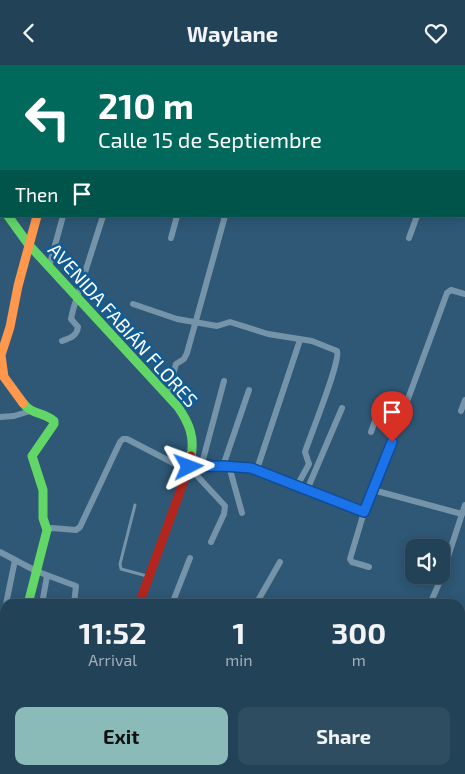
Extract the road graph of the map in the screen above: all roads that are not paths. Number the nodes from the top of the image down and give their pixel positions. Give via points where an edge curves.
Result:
1 (9, 217) edge
2 (37, 217) edge
3 (63, 217) edge
4 (103, 217) edge
5 (177, 217) edge
6 (225, 217) edge
7 (417, 217) edge
8 (171, 238) dead end
9 (409, 238) dead end
10 (29, 245) junction
11 (49, 267) junction
12 (465, 294) edge
13 (77, 297) junction
14 (133, 304) dead end
15 (195, 322) junction
16 (300, 340) junction
17 (62, 341) dead end
18 (0, 356) edge
19 (224, 381) dead end
20 (249, 390) dead end
21 (167, 395) junction
22 (465, 400) edge
23 (342, 409) dead end
24 (30, 411) junction
25 (460, 411) dead end
26 (0, 417) edge
27 (398, 426) junction
28 (371, 432) dead end
29 (226, 466) junction
30 (189, 467) junction
31 (200, 467) junction
32 (257, 469) junction
33 (297, 486) junction
34 (307, 490) junction
35 (373, 490) junction
36 (135, 505) dead end
37 (465, 505) edge
38 (364, 512) junction
39 (242, 513) dead end
40 (462, 514) junction
41 (47, 530) junction
42 (211, 542) dead end
43 (0, 551) edge
44 (190, 558) dead end
45 (14, 560) junction
46 (280, 562) dead end
47 (369, 567) dead end
48 (36, 571) junction
49 (47, 576) junction
50 (148, 576) junction
51 (7, 599) edge
52 (29, 599) edge
53 (43, 599) edge
54 (75, 599) edge
55 (141, 599) edge
56 (174, 599) edge
57 (259, 599) edge
58 (432, 599) edge

1 - 10 main road, AVENIDA FABIÁN FLORES
2 - 10 main road
3 - 11 street
4 - 13 street
5 - 8 street
6 - 15 street
7 - 9 street
10 - 11 main road, AVENIDA FABIÁN FLORES
10 - 18 main road
11 - 13 main road, AVENIDA FABIÁN FLORES
12 - 27 street via 451,290 447,293
13 - 17 street via 71,319 78,327 77,332
13 - 21 main road, AVENIDA FABIÁN FLORES
14 - 15 street
15 - 16 street via 217,326 230,322
15 - 21 street via 187,353 176,364
16 - 32 street
16 - 33 street via 312,341 337,351 338,355 305,452 309,464
18 - 24 main road via 4,377
19 - 31 street
20 - 29 street
21 - 30 main road, AVENIDA FABIÁN FLORES via 192,429 193,451
22 - 25 street
23 - 34 street
24 - 26 street
24 - 41 main road via 54,421 32,456 44,493 43,521
27 - 28 street via 376,418
27 - 35 street
29 - 31 street
29 - 32 street
29 - 39 street
30 - 31 street
30 - 41 street via 179,466 123,439 80,527 76,530
30 - 42 street via 225,505
30 - 50 main road, AVENIDA FABIÁN FLORES
32 - 33 street
33 - 34 street
34 - 38 street
35 - 38 street
35 - 40 street
36 - 50 lane via 120,564 121,569
37 - 40 street
38 - 47 street via 350,559
40 - 58 street
41 - 48 main road
43 - 45 street
44 - 56 street
45 - 48 street
45 - 51 street
46 - 57 street
48 - 49 street
48 - 52 main road
49 - 53 street
49 - 54 street via 76,586
50 - 55 main road, AVENIDA FABIÁN FLORES

